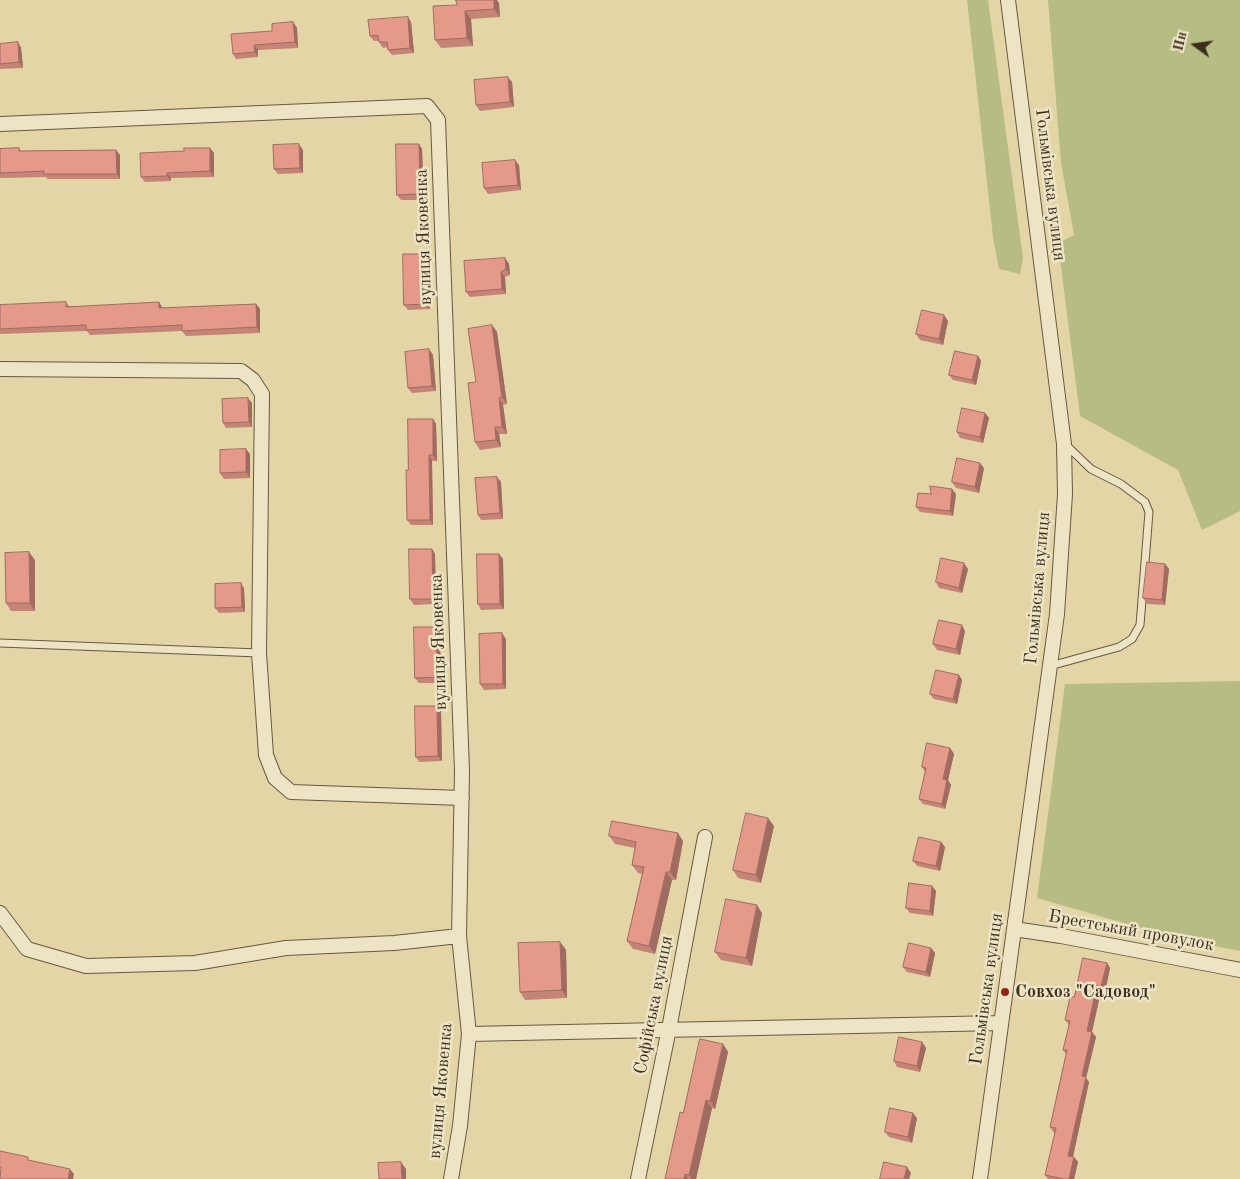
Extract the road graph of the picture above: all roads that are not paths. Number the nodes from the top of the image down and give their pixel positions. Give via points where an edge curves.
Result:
1 (1008, 0) edge
2 (0, 124) edge
3 (0, 370) edge
4 (1064, 444) junction
5 (0, 644) edge
6 (259, 653) junction
7 (1050, 666) junction
8 (462, 798) junction
9 (705, 837) dead end
10 (0, 913) edge
11 (1014, 929) junction
12 (460, 936) junction
13 (1240, 970) edge
14 (1000, 1022) junction
15 (669, 1029) junction
16 (469, 1034) junction
17 (451, 1179) edge
18 (638, 1179) edge
19 (980, 1179) edge

1 - 4 street, Гольмівська вулиця
2 - 8 street, вулиця Яковенка via 427,106 438,120
3 - 6 street via 240,371 253,380 262,394
4 - 7 street, Гольмівська вулиця via 1062,549
4 - 7 lane via 1091,469 1139,496 1149,512 1140,625 1132,639 1120,647
5 - 6 lane
6 - 8 street via 266,755 275,778 291,792
7 - 11 street, Гольмівська вулиця
8 - 12 street, вулиця Яковенка
9 - 15 street, Софійська вулиця
10 - 12 street via 27,949 86,966 195,963 286,948
11 - 13 street, Брестський провулок
11 - 14 street, Гольмівська вулиця
12 - 16 street, вулиця Яковенка
14 - 15 street
14 - 19 street, Гольмівська вулиця
15 - 16 street
15 - 18 street, Софійська вулиця
16 - 17 street, вулиця Яковенка

